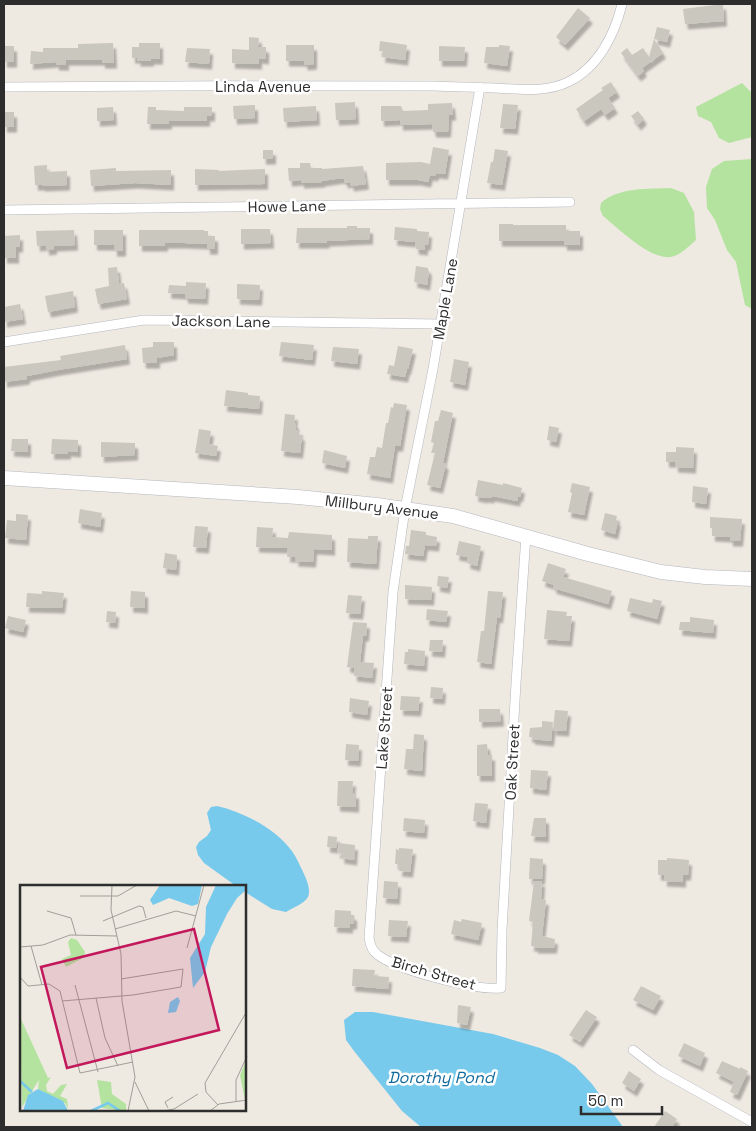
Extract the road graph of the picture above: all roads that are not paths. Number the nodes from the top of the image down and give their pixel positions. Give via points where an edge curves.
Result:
1 (622, 4) edge
2 (4, 87) edge
3 (480, 87) junction
4 (570, 202) dead end
5 (461, 203) junction
6 (4, 210) edge
7 (441, 324) junction
8 (4, 342) edge
9 (4, 478) edge
10 (405, 509) junction
11 (526, 536) junction
12 (752, 578) edge
13 (371, 947) joint
14 (501, 988) joint
15 (633, 1050) dead end
16 (752, 1122) edge

1 - 3 street, Linda Avenue via 607,44 596,60 569,82 550,89
2 - 3 street, Linda Avenue
3 - 5 street, Maple Lane
4 - 5 street, Howe Lane
5 - 6 street, Howe Lane
5 - 7 street, Maple Lane
7 - 8 street, Jackson Lane via 144,320
7 - 10 street, Maple Lane
9 - 10 main road, Millbury Avenue via 298,497
10 - 11 main road, Millbury Avenue via 453,516
10 - 13 street, Lake Street via 393,592 369,930
11 - 12 main road, Millbury Avenue via 661,572
11 - 14 street, Oak Street
13 - 14 street, Birch Street via 382,958 415,971 492,989
15 - 16 street via 659,1070

